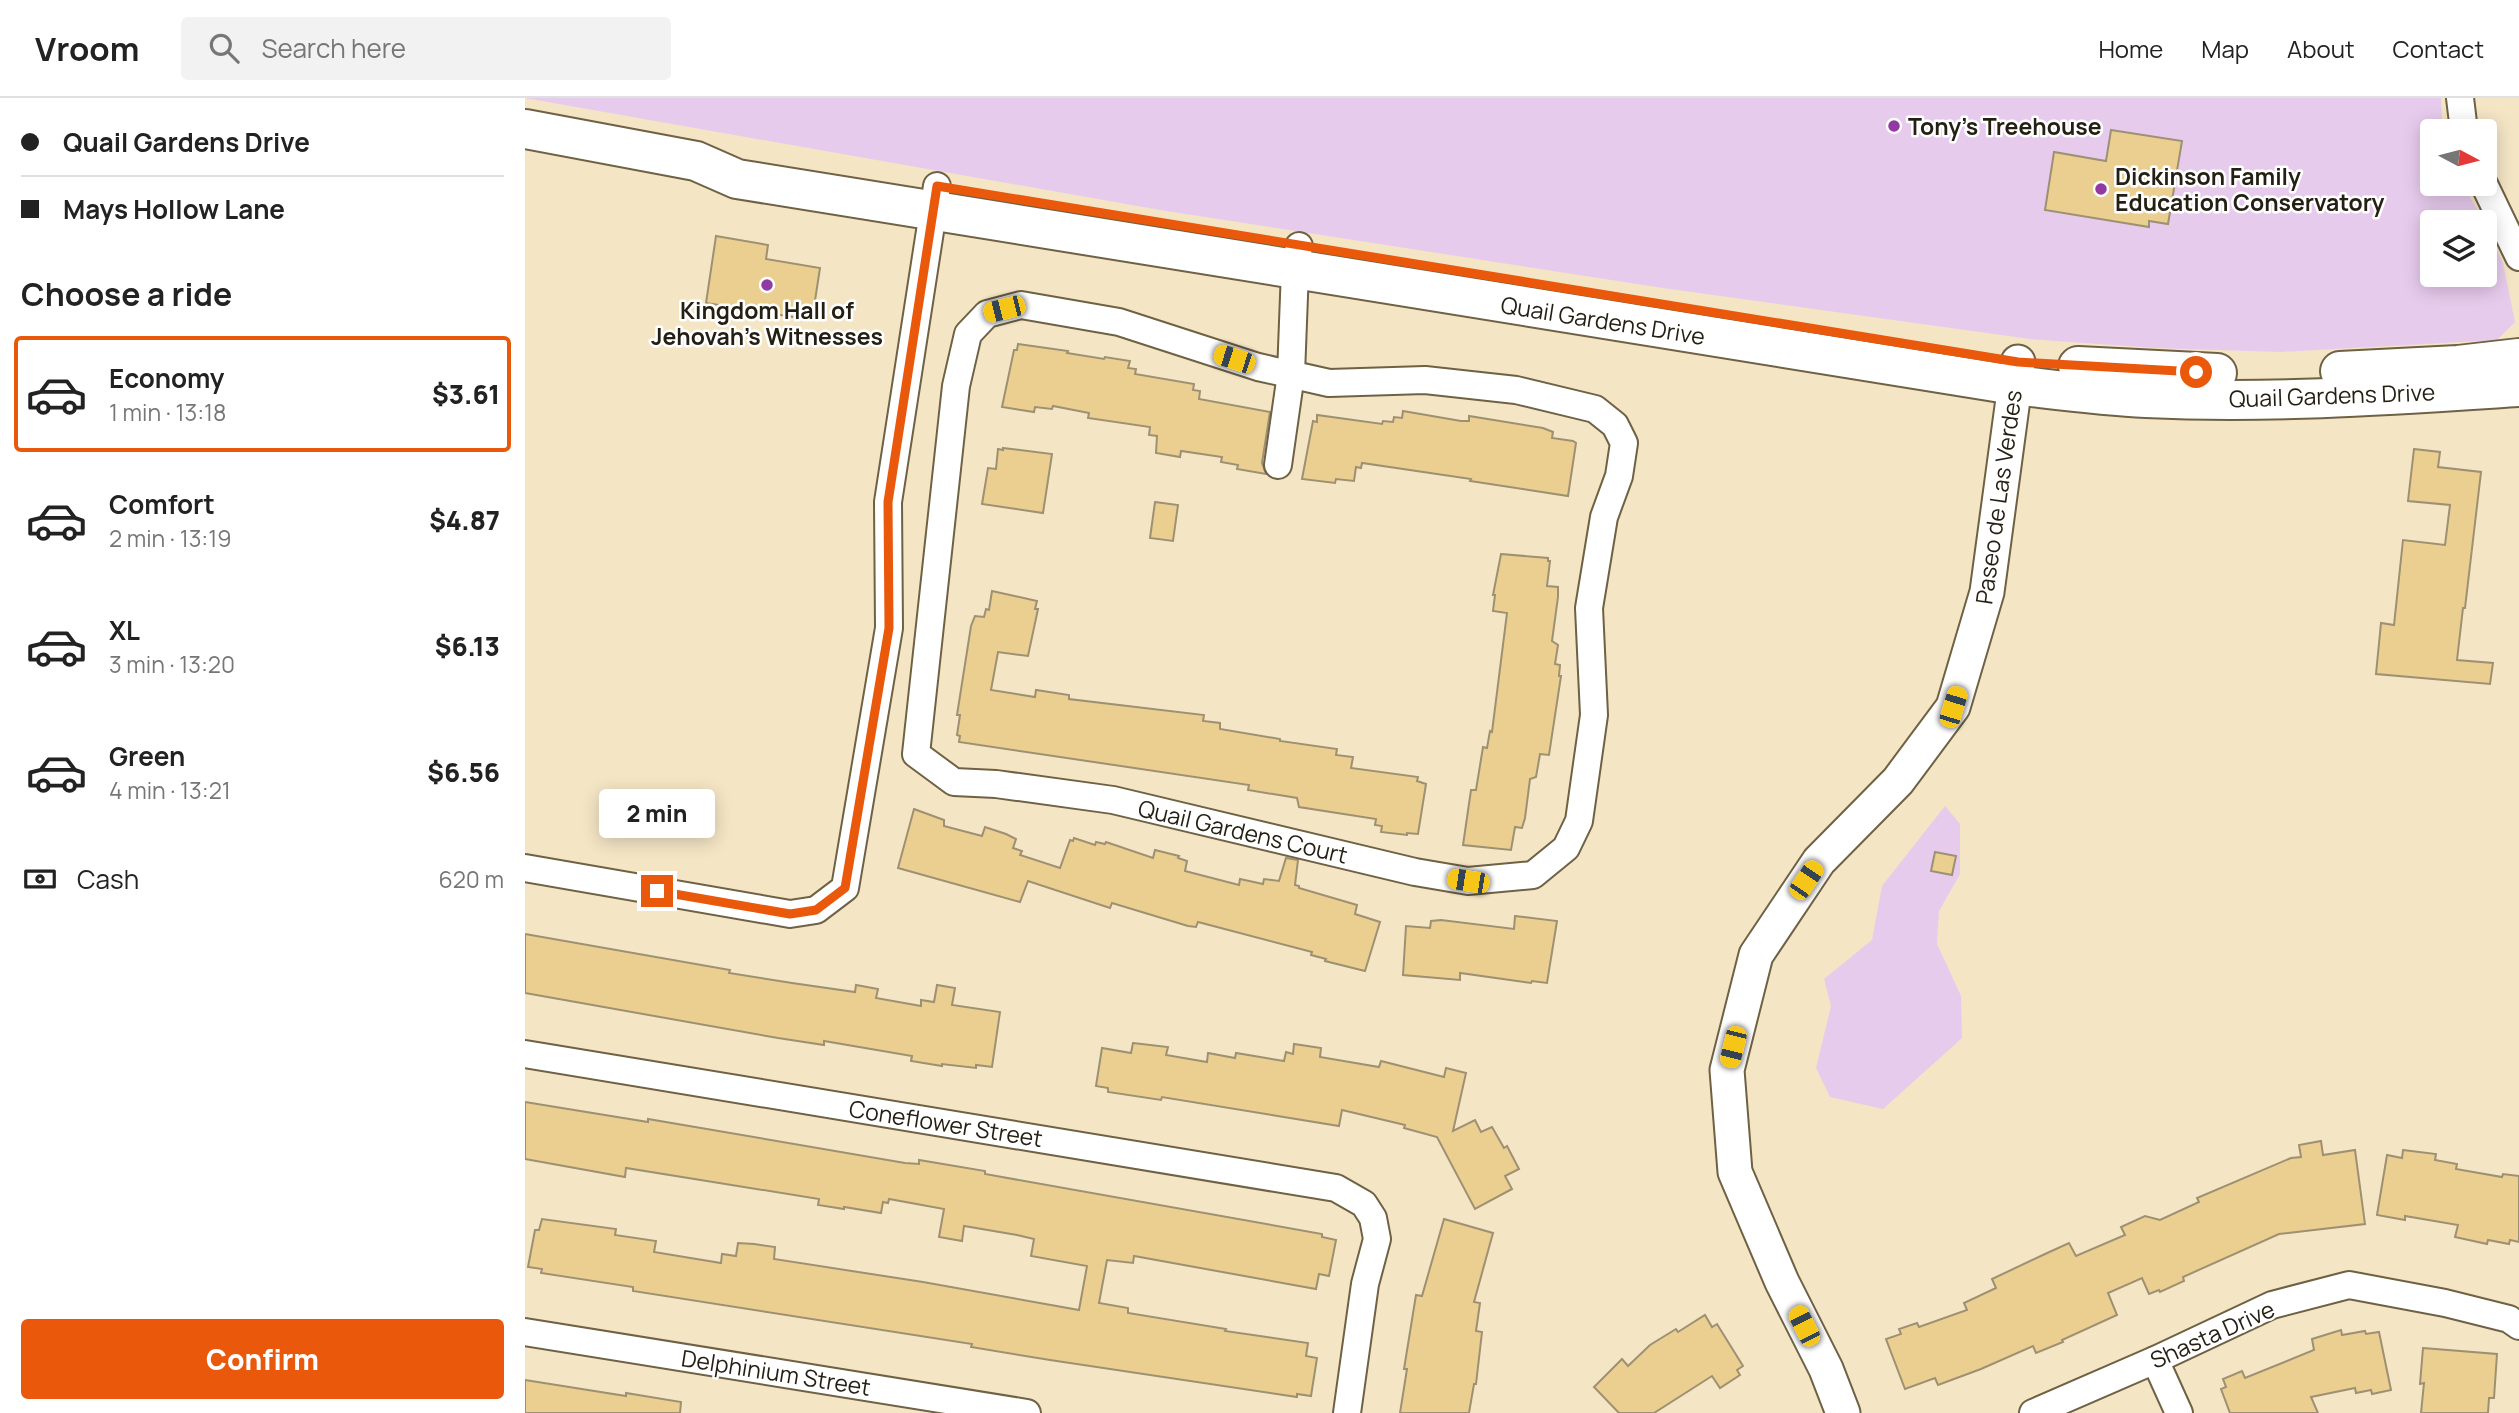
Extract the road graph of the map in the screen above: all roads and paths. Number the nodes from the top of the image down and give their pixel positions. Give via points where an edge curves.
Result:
1 (2459, 98) edge
2 (2462, 119) edge
3 (525, 130) edge
4 (2490, 196) edge
5 (935, 199) junction
6 (2519, 257) edge
7 (1297, 258) junction
8 (2519, 358) edge
9 (2016, 373) junction
10 (1291, 374) junction
11 (2519, 387) edge
12 (1278, 465) dead end
13 (525, 869) edge
14 (525, 1054) edge
15 (2519, 1326) edge
16 (525, 1332) edge
17 (2155, 1360) junction
18 (1027, 1413) edge
19 (1347, 1413) edge
20 (1843, 1413) edge
21 (2033, 1413) edge
22 (2179, 1413) edge

1 - 2 street
3 - 5 main road, Quail Gardens Drive via 696,161 737,179
4 - 6 street
5 - 7 main road, Quail Gardens Drive
5 - 13 street via 888,502 889,628 845,888 816,910 790,914
7 - 9 main road, Quail Gardens Drive
7 - 10 street
8 - 9 main road, Quail Gardens Drive via 2330,372
9 - 11 main road, Quail Gardens Drive via 2146,398 2279,399
9 - 20 street, Paseo de Las Verdes via 1987,592 1953,707 1898,781 1819,861 1756,955 1727,1070 1735,1172
10 - 10 street, Quail Gardens Court via 1119,322 1021,305 987,314 968,334 956,386 916,754 954,782 1113,800 1468,881 1533,875 1566,848 1579,821 1594,715 1589,608 1604,517 1619,476 1624,443 1615,425 1595,408 1516,390 1425,380 1329,383
10 - 12 street
14 - 19 street, Coneflower Street via 1336,1188 1364,1204 1373,1218 1377,1239 1365,1284
15 - 17 street, Shasta Drive via 2445,1303 2349,1285 2272,1305
16 - 18 street, Delphinium Street
17 - 21 street, Shasta Drive
17 - 22 street

